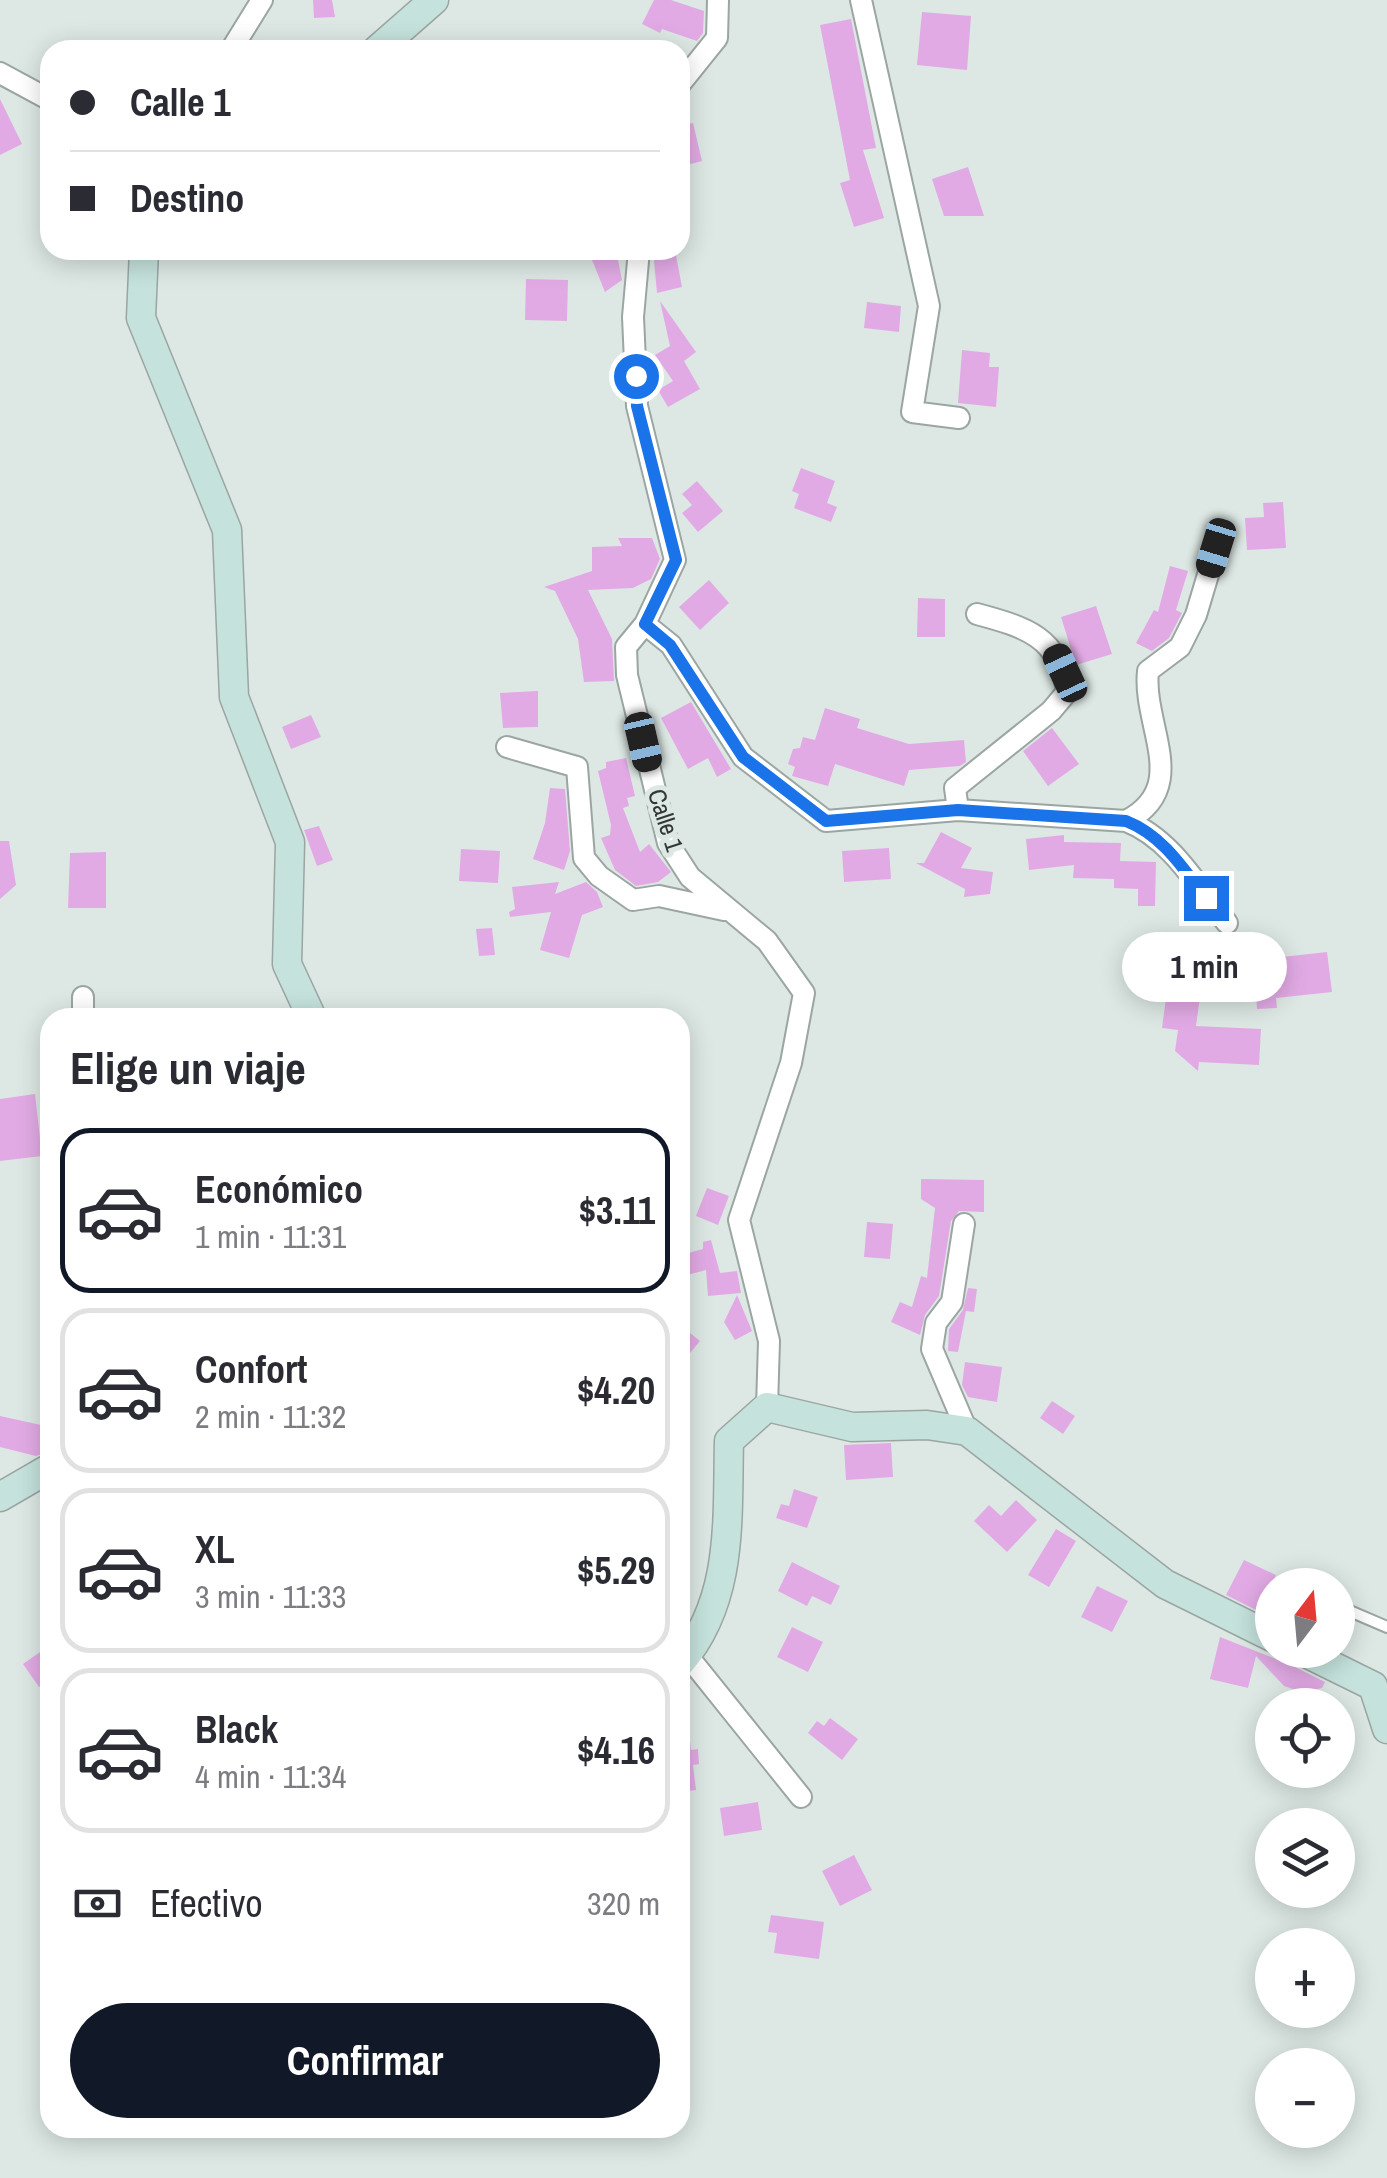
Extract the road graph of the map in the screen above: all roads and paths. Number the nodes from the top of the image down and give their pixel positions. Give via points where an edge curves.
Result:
1 (262, 0) edge
2 (434, 0) edge
3 (718, 0) edge
4 (862, 0) edge
5 (237, 40) edge
6 (388, 40) edge
7 (690, 72) edge
8 (0, 73) edge
9 (40, 95) edge
10 (143, 260) edge
11 (638, 260) edge
12 (960, 418) dead end
13 (1216, 548) dead end
14 (978, 614) dead end
15 (645, 624) junction
16 (507, 747) dead end
17 (958, 810) junction
18 (1126, 821) junction
19 (731, 911) junction
20 (1227, 923) dead end
21 (307, 1008) edge
22 (964, 1224) dead end
23 (767, 1407) junction
24 (967, 1431) junction
25 (40, 1474) edge
26 (0, 1498) edge
27 (1355, 1613) edge
28 (1387, 1627) edge
29 (1255, 1628) edge
30 (690, 1652) edge
31 (690, 1666) edge
32 (1338, 1668) edge
33 (1380, 1688) edge
34 (1387, 1728) edge
35 (800, 1797) dead end

1 - 5 street
2 - 6 street
3 - 7 street via 717,38
4 - 12 street via 929,306 912,412
8 - 9 street
10 - 21 street via 140,318 228,530 234,697 290,842 287,964
11 - 15 street, Calle 1 via 637,406 676,560
13 - 18 street via 1180,646 1148,671 1145,698 1161,771 1157,796
14 - 17 street via 1030,628 1052,647 1067,692 955,788
15 - 17 street via 670,645 743,757 826,821
15 - 19 street, Calle 1 via 626,647 627,675 668,844 690,877
16 - 19 street via 577,767 584,858 621,895
17 - 18 street
18 - 20 street via 1165,846
19 - 23 street, Calle 1 via 767,941 804,993 791,1063 739,1220 769,1341
22 - 24 street via 952,1302 936,1323 932,1349
23 - 24 street via 852,1428
23 - 30 street via 729,1442 726,1565 703,1636
24 - 29 street via 1166,1584
25 - 26 street
27 - 28 lane
31 - 35 street
32 - 33 street
33 - 34 street

